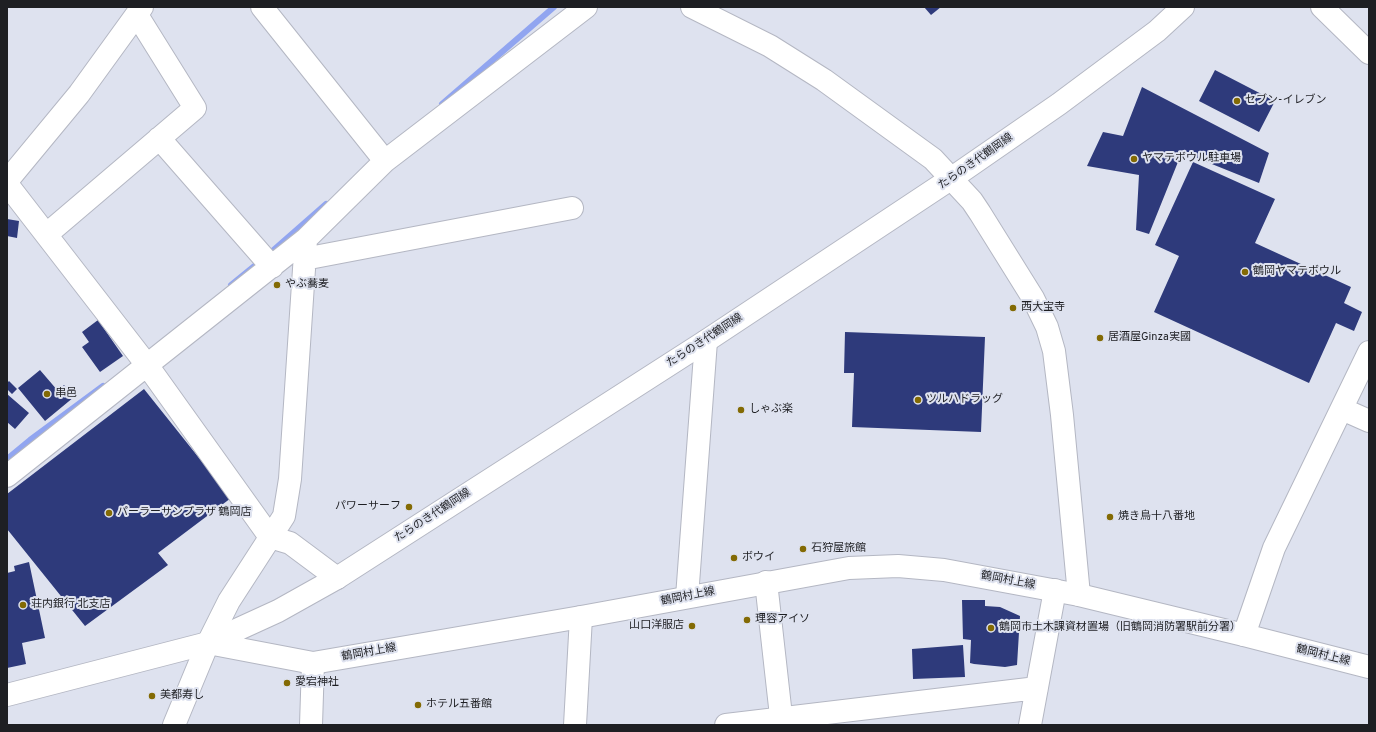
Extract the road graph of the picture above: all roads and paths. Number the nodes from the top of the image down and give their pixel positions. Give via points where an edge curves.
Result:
1 (262, 7) edge
2 (586, 7) edge
3 (692, 7) edge
4 (1183, 7) edge
5 (1322, 7) edge
6 (139, 11) edge
7 (1369, 53) edge
8 (159, 138) junction
9 (385, 161) junction
10 (952, 178) junction
11 (7, 181) edge
12 (7, 184) edge
13 (572, 208) dead end
14 (47, 234) junction
15 (305, 249) junction
16 (272, 267) junction
17 (706, 341) junction
18 (1369, 352) edge
19 (147, 365) junction
20 (1342, 408) junction
21 (1369, 421) edge
22 (7, 476) edge
23 (270, 537) junction
24 (337, 578) junction
25 (766, 582) junction
26 (1055, 590) junction
27 (1079, 595) junction
28 (687, 597) junction
29 (581, 617) junction
30 (1244, 635) junction
31 (208, 643) junction
32 (313, 663) junction
33 (1369, 667) edge
34 (1037, 688) junction
35 (7, 695) edge
36 (782, 722) edge
37 (174, 725) edge
38 (311, 725) edge
39 (575, 725) edge
40 (726, 725) edge
41 (1030, 725) edge

1 - 9 street
2 - 9 street
3 - 10 street via 770,46 824,80 934,159
4 - 10 street, たらのき代鶴岡線 via 1157,31 1059,104
5 - 7 street
6 - 8 street via 195,108
6 - 11 street via 79,94
8 - 14 street
8 - 16 street
9 - 15 street
10 - 17 street, たらのき代鶴岡線
10 - 27 street via 972,201 1033,298 1047,327 1054,351 1062,415
12 - 14 street
13 - 15 street
14 - 19 street
15 - 16 street
15 - 23 street via 290,479 284,516
16 - 19 street
17 - 24 street, たらのき代鶴岡線
17 - 28 street
18 - 20 street
19 - 22 street
19 - 23 street
20 - 21 street
20 - 30 street via 1274,548
23 - 24 street via 290,543
23 - 31 street via 229,601
24 - 31 street, たらのき代鶴岡線 via 278,611
25 - 26 street, 鶴岡村上線 via 849,568 898,566 944,570
25 - 28 street, 鶴岡村上線
25 - 36 street
26 - 27 street, 鶴岡村上線
26 - 34 street
27 - 30 street, 鶴岡村上線
28 - 29 street, 鶴岡村上線
29 - 32 street, 鶴岡村上線
29 - 39 street
30 - 33 street, 鶴岡村上線
31 - 32 street, 鶴岡村上線
31 - 35 street, 鶴岡村上線
31 - 37 street
32 - 38 street
34 - 36 street
34 - 41 street
36 - 40 street

